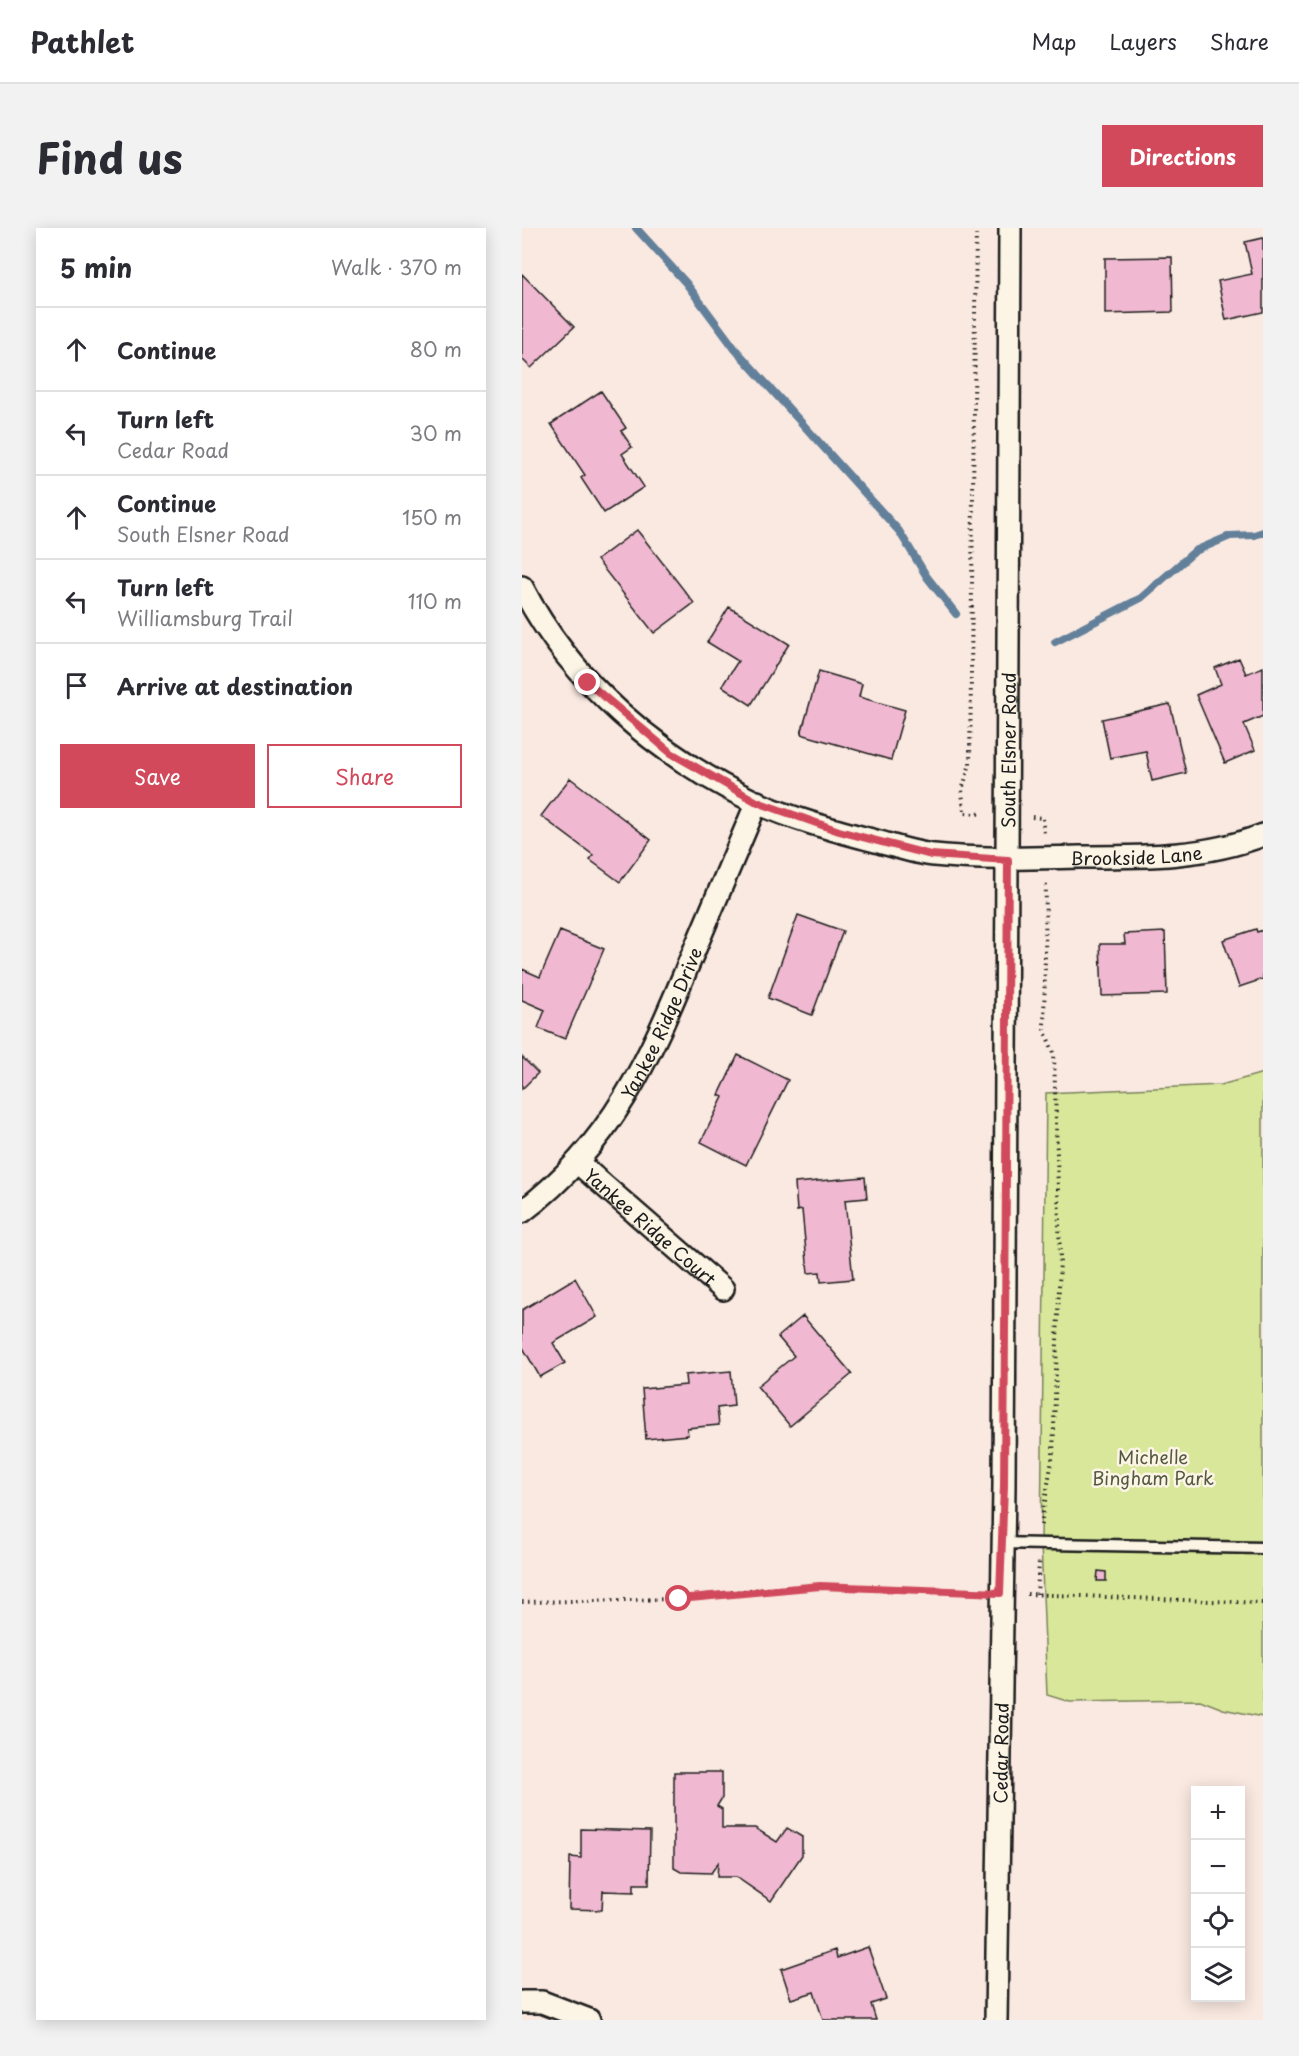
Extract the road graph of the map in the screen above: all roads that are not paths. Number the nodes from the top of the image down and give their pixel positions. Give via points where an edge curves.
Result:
1 (1010, 228) edge
2 (522, 587) edge
3 (757, 802) junction
4 (1263, 835) edge
5 (1008, 860) junction
6 (577, 1162) junction
7 (522, 1212) edge
8 (723, 1289) dead end
9 (1004, 1486) joint
10 (1002, 1543) junction
11 (1263, 1548) edge
12 (522, 2002) edge
13 (589, 2020) edge
14 (996, 2020) edge

1 - 5 street, South Elsner Road
2 - 3 street, Brookside Lane via 555,642 588,683 671,753
3 - 5 street, Brookside Lane via 839,831 931,855
3 - 6 street, Yankee Ridge Drive via 652,1051 624,1101
4 - 5 street, Brookside Lane via 1216,849 1150,856
5 - 9 street, South Elsner Road
6 - 7 street, Yankee Ridge Drive
6 - 8 street, Yankee Ridge Court
9 - 10 street, Cedar Road
10 - 11 lane
10 - 14 street, Cedar Road
12 - 13 street via 542,2002

